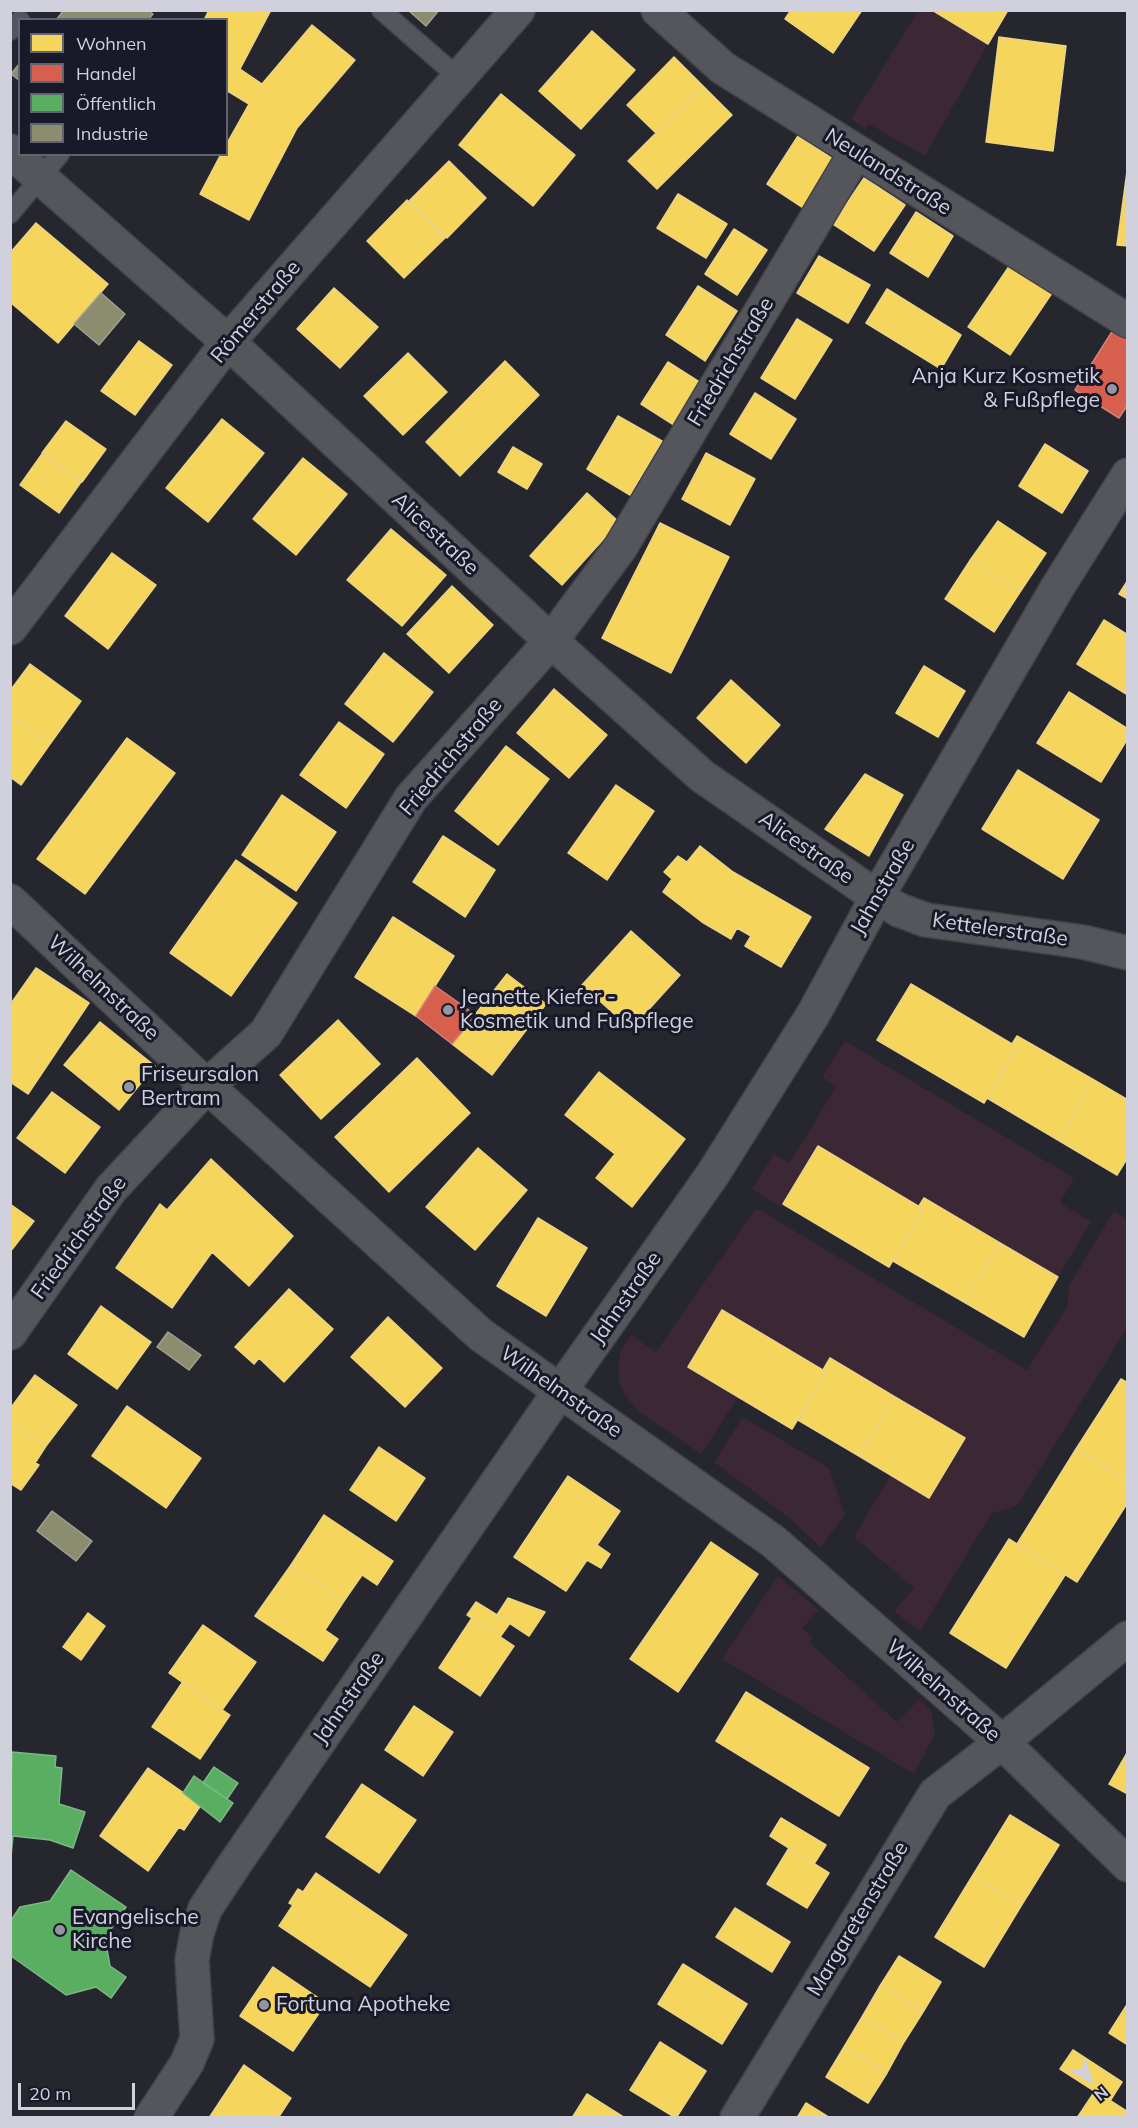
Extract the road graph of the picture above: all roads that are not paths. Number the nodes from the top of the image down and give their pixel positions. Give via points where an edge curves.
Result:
1 (381, 10) edge
2 (518, 10) edge
3 (658, 10) edge
4 (459, 78) junction
5 (856, 152) junction
6 (23, 156) edge
7 (50, 166) edge
8 (10, 214) edge
9 (1128, 321) edge
10 (228, 342) junction
11 (1128, 475) edge
12 (10, 628) edge
13 (551, 641) junction
14 (877, 897) junction
15 (10, 901) edge
16 (1128, 953) edge
17 (207, 1086) junction
18 (10, 1333) edge
19 (560, 1391) junction
20 (1128, 1638) edge
21 (1002, 1742) junction
22 (1128, 1864) edge
23 (152, 2118) edge
24 (737, 2118) edge

1 - 4 lane
2 - 4 street, Römerstraße
3 - 5 street, Neulandstraße via 723,68
4 - 10 street, Römerstraße
5 - 9 street, Neulandstraße
5 - 13 street, Friedrichstraße via 620,548
6 - 7 street, Alicestraße
7 - 8 lane
7 - 10 street, Alicestraße
10 - 12 street, Römerstraße
10 - 13 street, Alicestraße
11 - 14 street, Jahnstraße via 1057,588
13 - 14 street, Alicestraße via 702,776
13 - 17 street, Friedrichstraße via 411,798 266,1033
14 - 16 street, Kettelerstraße via 926,920 1083,942
14 - 19 street, Jahnstraße via 814,1013 714,1174
15 - 17 street, Wilhelmstraße
17 - 18 street, Friedrichstraße via 111,1189
17 - 19 street, Wilhelmstraße via 480,1335
19 - 21 street, Wilhelmstraße via 774,1542
19 - 23 street, Jahnstraße via 205,1909 192,1960 197,2039 187,2064
20 - 21 street, Margaretenstraße
21 - 22 street, Wilhelmstraße
21 - 24 street, Margaretenstraße via 934,1794

